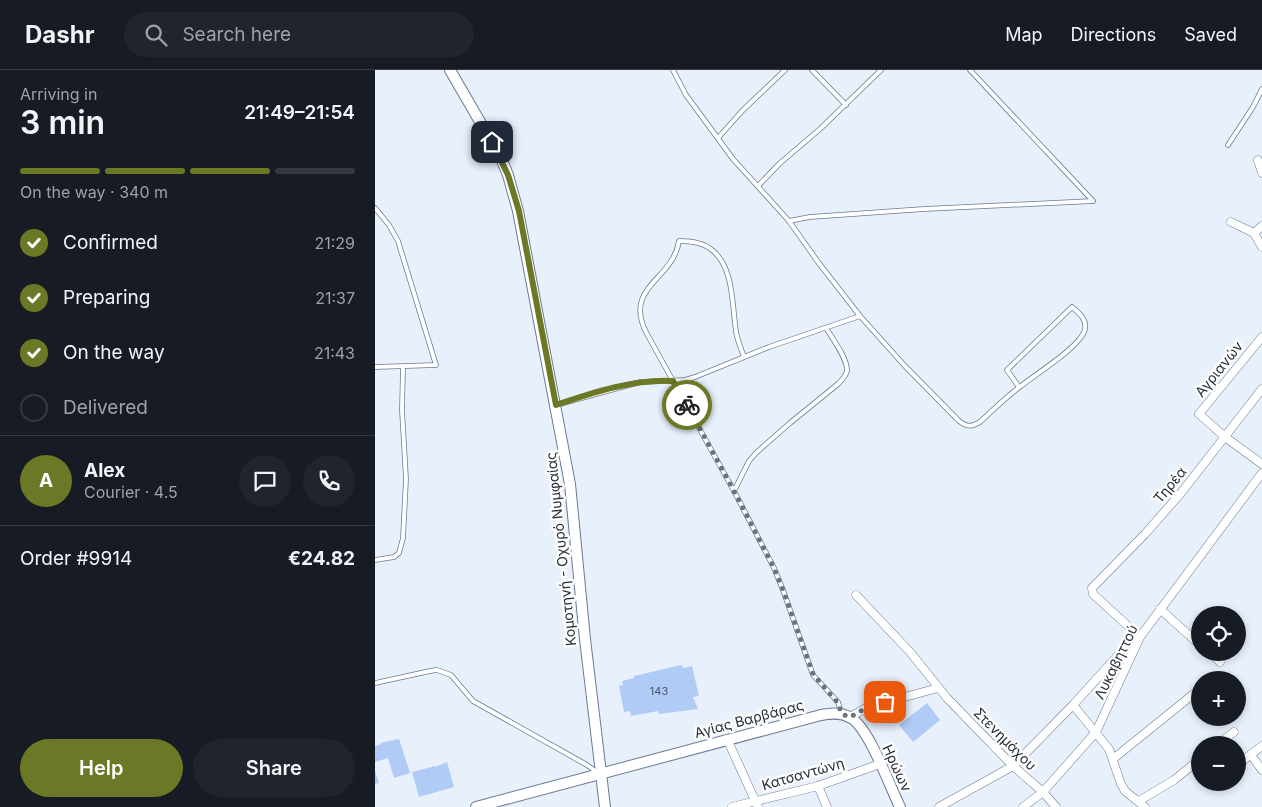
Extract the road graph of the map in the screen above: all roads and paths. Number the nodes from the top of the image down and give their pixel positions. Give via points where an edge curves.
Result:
1 (450, 70) edge
2 (673, 70) edge
3 (785, 70) edge
4 (813, 70) edge
5 (881, 70) edge
6 (970, 70) edge
7 (1262, 89) edge
8 (846, 105) junction
9 (719, 138) junction
10 (1228, 144) dead end
11 (1258, 160) dead end
12 (1262, 173) edge
13 (758, 186) junction
14 (375, 208) edge
15 (789, 220) junction
16 (1231, 222) dead end
17 (1262, 226) edge
18 (1254, 233) junction
19 (1262, 246) edge
20 (860, 316) junction
21 (826, 328) junction
22 (1262, 337) edge
23 (744, 357) junction
24 (375, 367) edge
25 (403, 367) junction
26 (673, 381) junction
27 (1019, 387) junction
28 (1262, 389) edge
29 (556, 405) junction
30 (1225, 437) junction
31 (1262, 464) edge
32 (1262, 473) edge
33 (734, 491) junction
34 (375, 560) edge
35 (856, 595) dead end
36 (1160, 609) junction
37 (1140, 636) junction
38 (1191, 637) edge
39 (1121, 652) dead end
40 (375, 683) edge
41 (937, 688) junction
42 (1191, 696) edge
43 (1073, 705) junction
44 (846, 716) junction
45 (1096, 732) junction
46 (1234, 732) dead end
47 (1229, 736) edge
48 (727, 739) junction
49 (1262, 746) edge
50 (1251, 755) junction
51 (1113, 759) junction
52 (1246, 759) edge
53 (880, 764) junction
54 (1013, 766) junction
55 (1191, 766) edge
56 (1262, 770) edge
57 (600, 775) junction
58 (818, 786) junction
59 (1043, 792) junction
60 (757, 804) edge
61 (1142, 804) edge
62 (477, 807) edge
63 (605, 807) edge
64 (732, 807) edge
65 (827, 807) edge
66 (900, 807) edge
67 (939, 807) edge
68 (1023, 807) edge
69 (1056, 807) edge

1 - 29 main road, Κομοτηνή - Οχυρό Νυμφαίας via 508,175 519,211
2 - 9 lane via 691,102
3 - 9 lane via 742,110
4 - 8 lane
5 - 8 lane
6 - 15 lane via 1093,201
7 - 10 lane
8 - 13 lane
9 - 13 lane
11 - 12 street
13 - 15 lane
14 - 25 lane via 398,242 436,365
15 - 20 lane
16 - 18 street
17 - 18 street
18 - 19 street
20 - 21 lane
20 - 27 lane via 965,426 979,422
21 - 23 lane
21 - 33 lane via 846,362 847,371 838,384 755,454
22 - 30 street, Αγριανών via 1199,414
23 - 26 lane via 695,377
23 - 26 lane via 736,333 733,297 719,256 700,243 679,241 675,257 646,292 639,311 643,326
24 - 25 lane
25 - 34 lane via 406,478 403,538 399,553 394,557
26 - 29 lane via 632,384
26 - 33 lane
27 - 27 lane via 1056,361 1081,337 1085,321 1072,307 1007,370
28 - 30 street, Τηρέα
29 - 57 main road, Κομοτηνή - Οχυρό Νυμφαίας via 575,524
30 - 31 street
30 - 37 street, Τηρέα via 1181,494 1094,586 1092,591
32 - 36 street, Λυκαβηττού
33 - 44 lane via 774,568 813,674
35 - 41 street via 910,652
36 - 37 street, Λυκαβηττού
36 - 38 street
37 - 45 street, Λυκαβηττού
39 - 43 street
40 - 57 lane via 430,671 445,672 473,701
41 - 44 street, Αγίας Βαρβάρας
41 - 54 street, Στενημάχου
42 - 51 street
43 - 45 street
43 - 54 street
44 - 48 main road, Αγίας Βαρβάρας via 821,715
44 - 53 main road, Ηρώων via 856,721 865,733
45 - 51 street
45 - 59 street, Λυκαβηττού
46 - 47 street
48 - 57 main road, Αγίας Βαρβάρας
48 - 60 street
49 - 50 street
50 - 52 street
50 - 56 street
51 - 61 street via 1125,791
53 - 58 street, Κατσαντώνη
53 - 66 main road, Ηρώων
54 - 59 street, Στενημάχου
54 - 67 street
55 - 61 street
57 - 62 main road, Αγίας Βαρβάρας
57 - 63 main road, Κομοτηνή - Οχυρό Νυμφαίας
58 - 60 street, Κατσαντώνη
58 - 65 street
59 - 68 street, Λυκαβηττού
59 - 69 street, Στενημάχου
60 - 64 street, Κατσαντώνη

